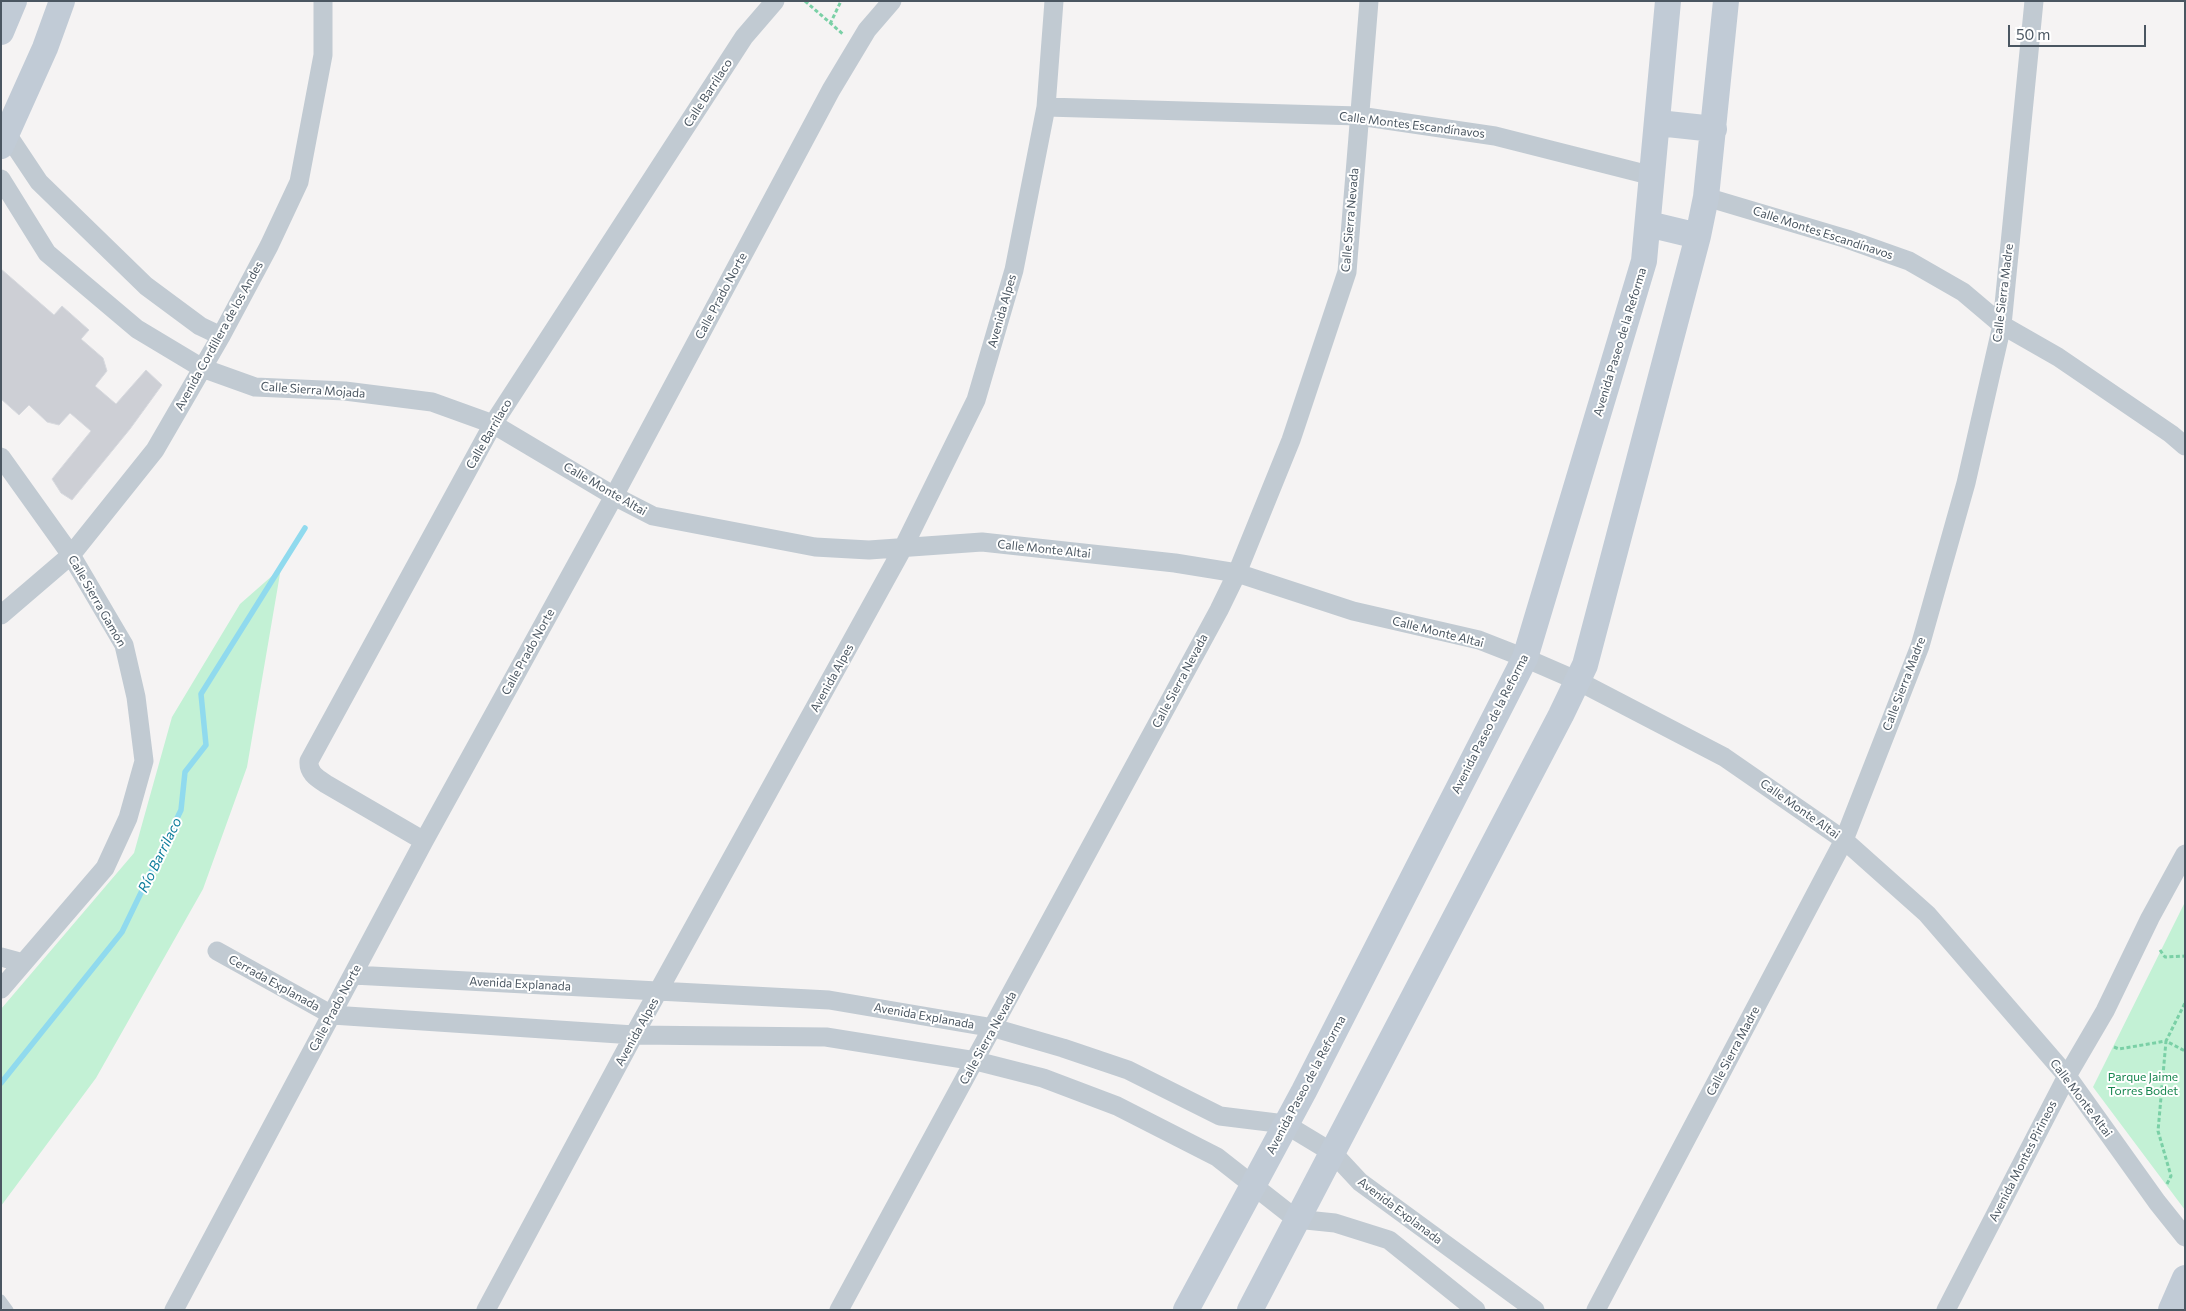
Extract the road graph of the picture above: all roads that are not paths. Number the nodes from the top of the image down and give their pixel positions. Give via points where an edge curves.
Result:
1 (14, 1) edge
2 (62, 1) edge
3 (323, 1) edge
4 (775, 1) edge
5 (892, 1) edge
6 (1054, 1) edge
7 (1368, 1) edge
8 (1668, 1) edge
9 (1726, 1) edge
10 (2034, 1) edge
11 (1, 32) edge
12 (1046, 107) junction
13 (1359, 116) junction
14 (1658, 123) junction
15 (1714, 129) junction
16 (3, 135) edge
17 (1653, 176) junction
18 (1, 178) edge
19 (1706, 197) junction
20 (1648, 224) junction
21 (1698, 236) junction
22 (2002, 325) junction
23 (221, 336) junction
24 (202, 368) junction
25 (493, 424) junction
26 (2185, 446) edge
27 (1, 457) edge
28 (614, 496) junction
29 (903, 548) junction
30 (70, 555) junction
31 (1237, 573) junction
32 (1, 614) edge
33 (1525, 658) junction
34 (1578, 680) junction
35 (1844, 840) junction
36 (424, 841) junction
37 (2185, 854) edge
38 (217, 950) dead end
39 (1, 957) edge
40 (24, 963) junction
41 (353, 975) junction
42 (1, 989) edge
43 (659, 992) junction
44 (332, 1015) junction
45 (994, 1028) junction
46 (634, 1036) junction
47 (976, 1061) junction
48 (2067, 1076) junction
49 (1286, 1124) junction
50 (1333, 1153) junction
51 (1253, 1187) junction
52 (1296, 1219) junction
53 (2185, 1237) edge
54 (2185, 1278) edge
55 (1, 1300) edge
56 (9, 1310) edge
57 (174, 1310) edge
58 (486, 1310) edge
59 (839, 1310) edge
60 (1186, 1310) edge
61 (1250, 1310) edge
62 (1476, 1310) edge
63 (1535, 1310) edge
64 (1596, 1310) edge
65 (1946, 1310) edge
66 (2172, 1310) edge

1 - 11 main road
2 - 16 main road via 45,48
3 - 23 street, Avenida Cordillera de los Andes via 323,55 299,182
4 - 25 street, Calle Barrilaco via 744,37
5 - 28 street, Calle Prado Norte via 867,30 831,90
6 - 12 street, Avenida Alpes
7 - 13 street, Calle Sierra Nevada
8 - 14 main road, Avenida Paseo de la Reforma
9 - 15 main road
10 - 22 street, Calle Sierra Madre
12 - 13 street, Calle Montes Escandínavos
12 - 29 street, Avenida Alpes via 1014,270 976,400
13 - 17 street, Calle Montes Escandínavos via 1495,136
13 - 31 street, Calle Sierra Nevada via 1347,272 1292,440
14 - 15 main road
14 - 17 main road, Avenida Paseo de la Reforma
15 - 19 main road
16 - 23 street via 39,182 146,286 200,326
17 - 20 main road, Avenida Paseo de la Reforma
18 - 24 street, Calle Sierra Mojada via 47,253 137,329
19 - 21 main road
19 - 22 street, Calle Montes Escandínavos via 1909,261 1963,292
20 - 21 main road
20 - 33 main road, Avenida Paseo de la Reforma via 1644,261
21 - 34 main road via 1585,665
22 - 26 street, Calle Montes Escandínavos via 2058,357
22 - 35 street, Calle Sierra Madre via 1966,483 1920,646
23 - 24 street, Avenida Cordillera de los Andes
24 - 25 street, Calle Sierra Mojada via 255,387 345,391 432,402
24 - 30 street, Avenida Cordillera de los Andes via 155,450
25 - 28 street, Calle Monte Altai
25 - 36 street, Calle Barrilaco via 308,767 326,784
27 - 30 street, Calle Sierra Gamón
28 - 29 street, Calle Monte Altai via 653,516 815,547
28 - 36 street, Calle Prado Norte
29 - 31 street, Calle Monte Altai via 982,542
29 - 43 street, Avenida Alpes
30 - 32 street, Avenida Cordillera de los Andes
30 - 40 street, Calle Sierra Gamón via 124,645 136,696 144,762 128,818 105,868
31 - 33 street, Calle Monte Altai via 1353,610 1479,640
31 - 45 street, Calle Sierra Nevada
33 - 34 street, Calle Monte Altai
33 - 49 main road, Avenida Paseo de la Reforma
34 - 35 street, Calle Monte Altai via 1724,757
34 - 50 main road
35 - 48 street, Calle Monte Altai via 1927,914
35 - 64 street, Calle Sierra Madre
36 - 41 street, Calle Prado Norte
37 - 48 street, Avenida Montes Pirineos via 2105,1011
38 - 44 street, Cerrada Explanada
39 - 40 street
40 - 42 street, Calle Sierra Gamón
41 - 43 street, Avenida Explanada
41 - 44 street, Calle Prado Norte
43 - 45 street, Avenida Explanada via 829,1000
43 - 46 street, Avenida Alpes
44 - 46 street
44 - 57 street, Calle Prado Norte
45 - 47 street, Calle Sierra Nevada
45 - 49 street, Avenida Explanada via 1128,1070 1220,1116
46 - 47 street via 826,1037
46 - 58 street, Avenida Alpes
47 - 51 street via 1043,1078 1117,1106 1217,1157
47 - 59 street, Calle Sierra Nevada
48 - 53 street, Calle Monte Altai
48 - 65 street, Avenida Montes Pirineos
49 - 50 street, Avenida Explanada
49 - 51 main road, Avenida Paseo de la Reforma
50 - 52 main road
50 - 63 street, Avenida Explanada via 1360,1182
51 - 52 street
51 - 60 main road, Avenida Paseo de la Reforma
52 - 61 main road
52 - 62 street via 1335,1223 1389,1240
54 - 66 main road
55 - 56 lane

